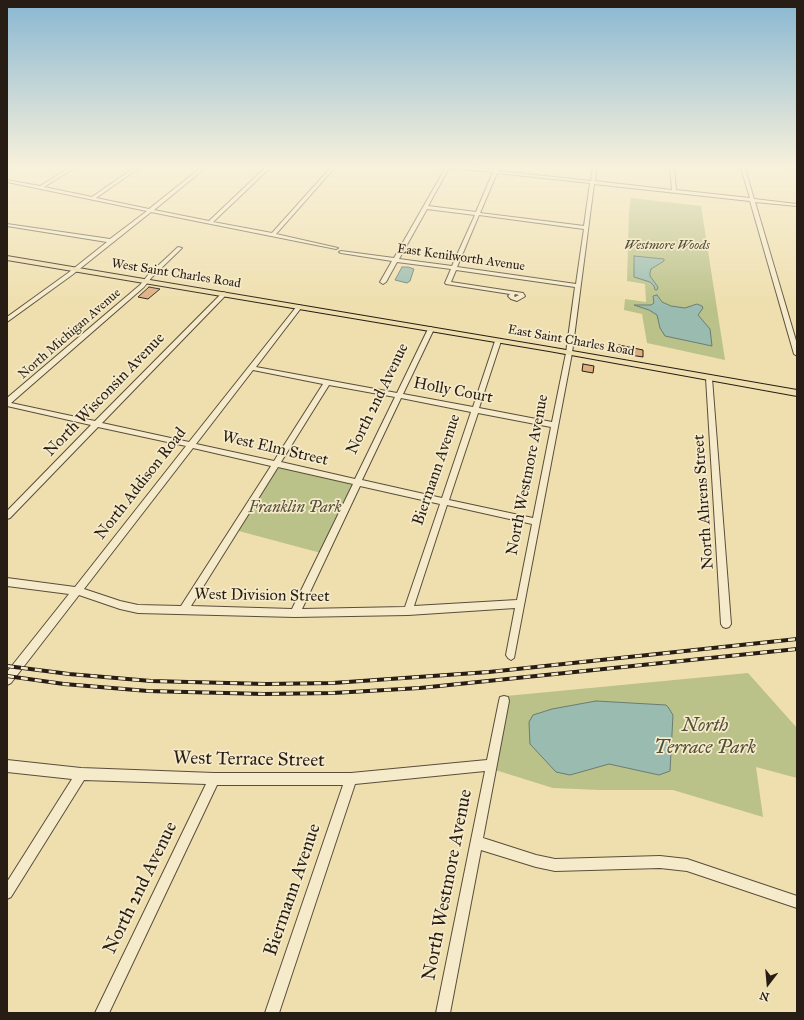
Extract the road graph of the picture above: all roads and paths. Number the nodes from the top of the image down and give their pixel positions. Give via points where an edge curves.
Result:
1 (147, 213) edge
2 (163, 213) edge
3 (220, 213) edge
4 (293, 213) edge
5 (422, 213) edge
6 (467, 213) edge
7 (588, 213) edge
8 (755, 213) edge
9 (477, 214) junction
10 (210, 222) junction
11 (7, 225) edge
12 (586, 228) junction
13 (273, 235) junction
14 (111, 241) junction
15 (180, 248) dead end
16 (336, 248) dead end
17 (341, 252) dead end
18 (7, 258) edge
19 (396, 259) junction
20 (455, 268) junction
21 (76, 269) junction
22 (146, 281) junction
23 (383, 282) dead end
24 (578, 286) junction
25 (513, 293) dead end
26 (224, 294) junction
27 (299, 307) junction
28 (341, 314) joint
29 (7, 320) edge
30 (430, 329) junction
31 (498, 341) junction
32 (569, 353) junction
33 (797, 354) edge
34 (251, 368) junction
35 (709, 378) junction
36 (327, 382) junction
37 (797, 393) edge
38 (399, 395) junction
39 (7, 403) edge
40 (475, 410) junction
41 (97, 424) junction
42 (555, 425) junction
43 (191, 445) junction
44 (276, 463) junction
45 (357, 482) junction
46 (445, 502) junction
47 (7, 516) edge
48 (536, 522) junction
49 (7, 582) edge
50 (77, 591) junction
51 (520, 604) junction
52 (184, 610) junction
53 (408, 611) junction
54 (295, 613) junction
55 (726, 624) dead end
56 (511, 655) dead end
57 (7, 680) edge
58 (504, 701) dead end
59 (491, 765) junction
60 (7, 766) edge
61 (81, 774) junction
62 (214, 779) junction
63 (351, 779) junction
64 (476, 842) junction
65 (7, 893) edge
66 (797, 902) edge
67 (102, 1013) edge
68 (272, 1013) edge
69 (443, 1013) edge

1 - 14 street
2 - 10 street
3 - 10 street
4 - 13 street
5 - 19 street
6 - 9 street
7 - 12 street, North Westmore Avenue
8 - 33 street
9 - 12 street
9 - 20 street
10 - 13 street
11 - 14 street
12 - 24 street, North Westmore Avenue
13 - 16 street
14 - 21 street
15 - 22 street, North Michigan Avenue
17 - 19 street, East Kenilworth Avenue
18 - 21 main road, West Saint Charles Road
19 - 20 street, East Kenilworth Avenue
19 - 23 street
20 - 24 street, East Kenilworth Avenue
20 - 25 street via 448,282
21 - 22 main road, West Saint Charles Road
21 - 29 street
22 - 26 main road, West Saint Charles Road
22 - 39 street, North Michigan Avenue
24 - 32 street, North Westmore Avenue
26 - 27 main road, West Saint Charles Road
26 - 41 street, North Wisconsin Avenue
27 - 28 main road, West Saint Charles Road
27 - 34 street, North Addison Road
28 - 30 main road, East Saint Charles Road
30 - 31 main road, East Saint Charles Road
30 - 38 street, North 2nd Avenue
31 - 32 main road, East Saint Charles Road
31 - 40 street, Biermann Avenue
32 - 35 main road, East Saint Charles Road
32 - 42 street, North Westmore Avenue
34 - 36 street, Holly Court
34 - 43 street, North Addison Road
35 - 37 main road, East Saint Charles Road
35 - 55 street, North Ahrens Street
36 - 38 street, Holly Court
36 - 44 street
38 - 40 street, Holly Court
38 - 45 street, North 2nd Avenue
39 - 41 street, West Elm Street
40 - 42 street, Holly Court
40 - 46 street, Biermann Avenue
41 - 43 street, West Elm Street
41 - 47 street, North Wisconsin Avenue
42 - 48 street, North Westmore Avenue
43 - 44 street, West Elm Street
43 - 50 street, North Addison Road
44 - 45 street, West Elm Street
44 - 52 street
45 - 46 street, West Elm Street
45 - 54 street, North 2nd Avenue
46 - 48 street, West Elm Street
46 - 53 street, Biermann Avenue
48 - 51 street, North Westmore Avenue
49 - 50 street, West Division Street
50 - 52 street, West Division Street via 138,609
50 - 57 street, North Addison Road
51 - 53 street, West Division Street
51 - 56 street, North Westmore Avenue
52 - 54 street, West Division Street
53 - 54 street, West Division Street
58 - 59 street, North Westmore Avenue
59 - 63 street, West Terrace Street
59 - 64 street, North Westmore Avenue
60 - 61 street, West Terrace Street
61 - 62 street, West Terrace Street
61 - 65 street
62 - 63 street, West Terrace Street
62 - 67 street, North 2nd Avenue
63 - 68 street, Biermann Avenue
64 - 66 street via 555,865 660,862 681,864
64 - 69 street, North Westmore Avenue

